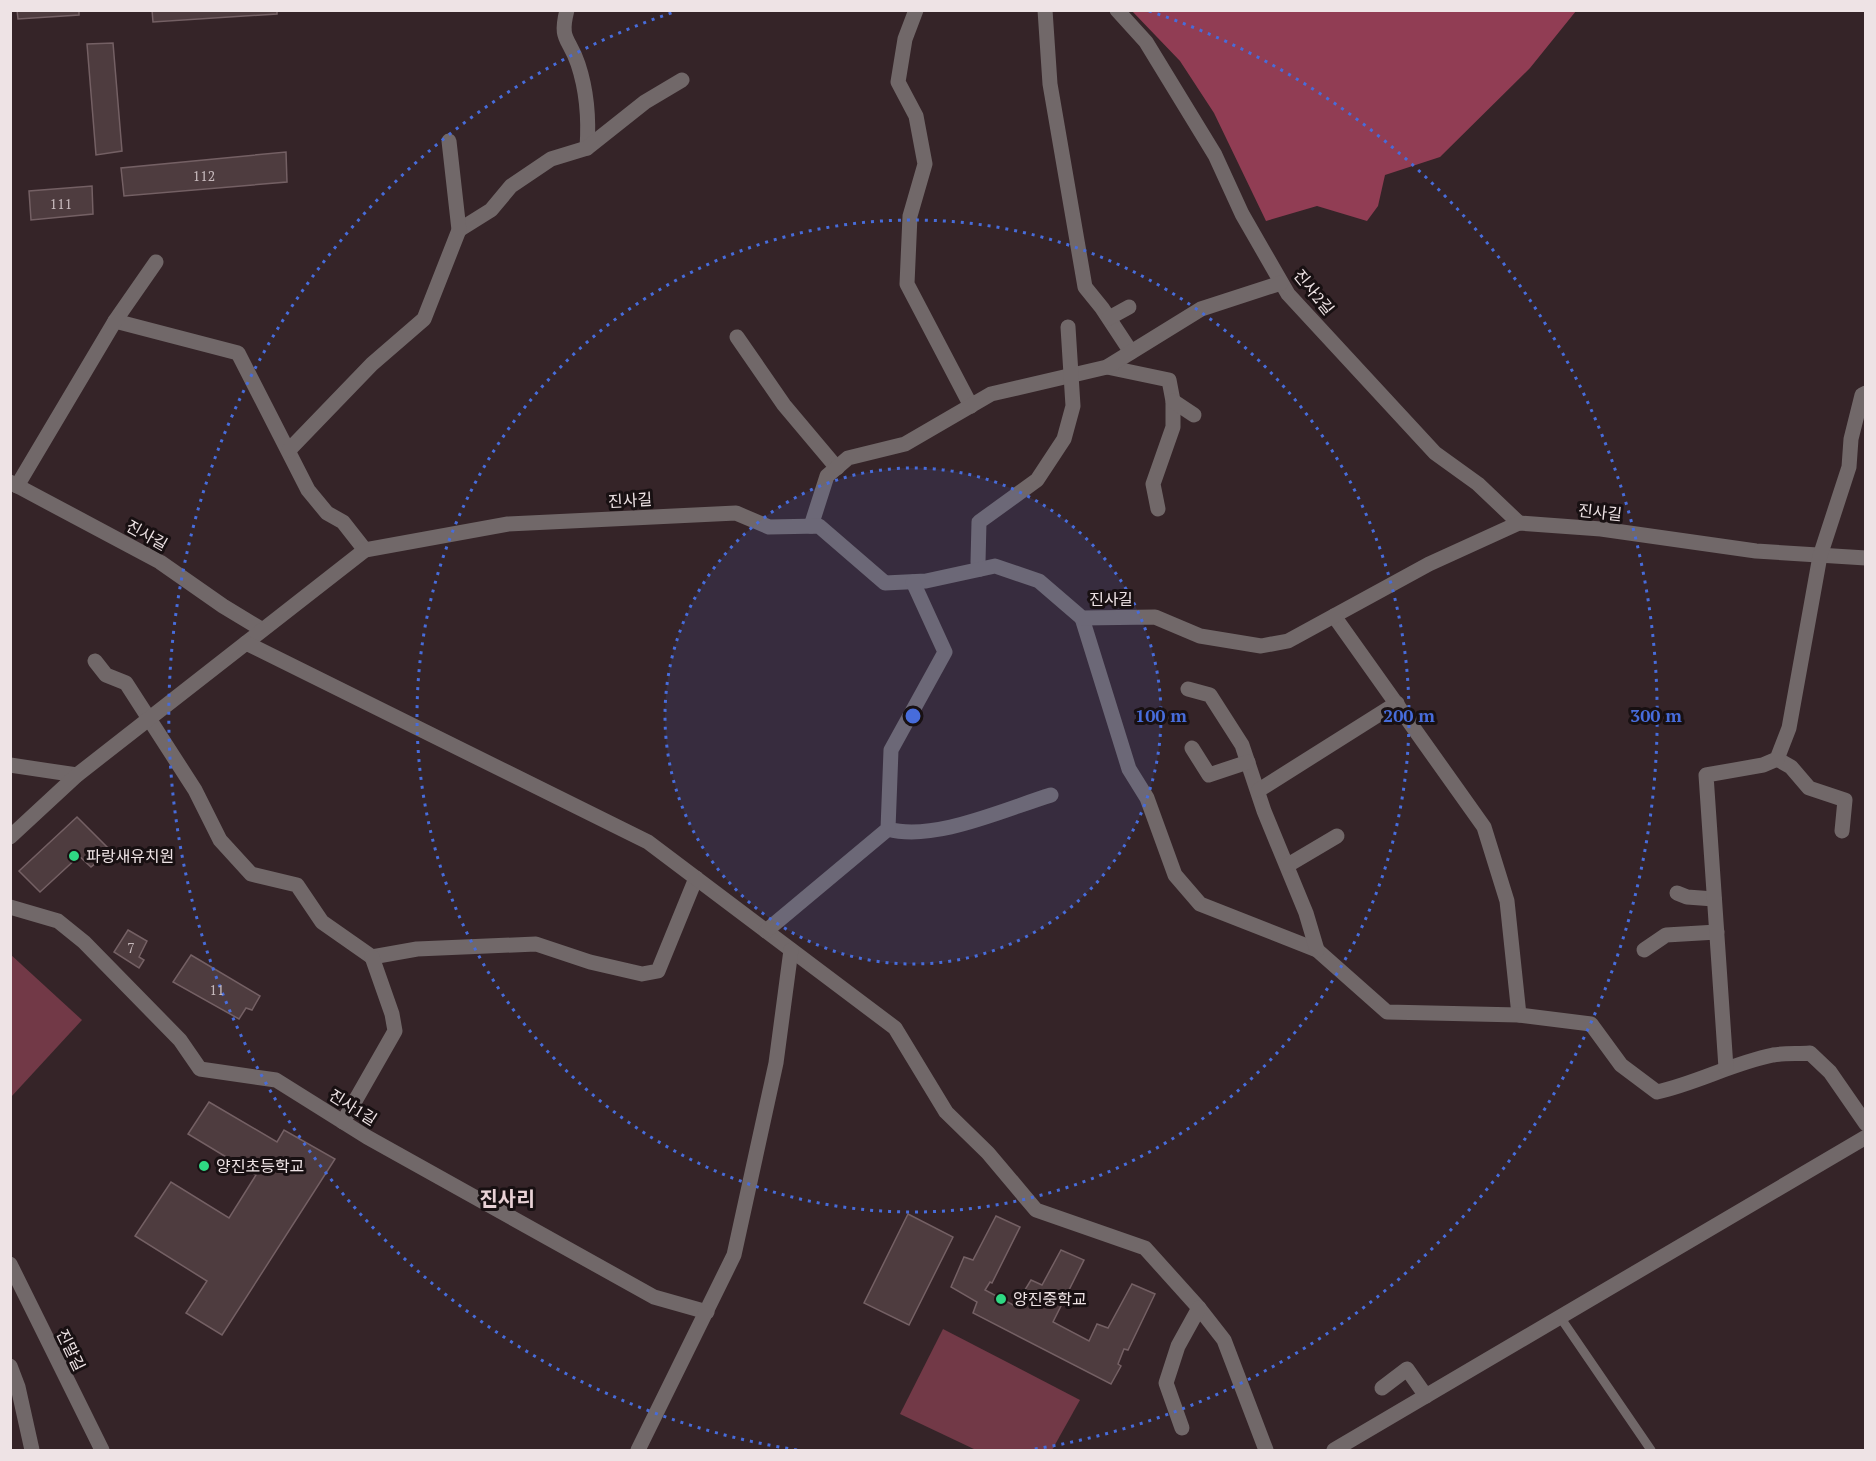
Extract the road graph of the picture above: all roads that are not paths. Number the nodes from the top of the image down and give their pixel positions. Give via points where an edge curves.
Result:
1 (567, 10) edge
2 (916, 10) edge
3 (1046, 10) edge
4 (1117, 10) edge
5 (682, 80) dead end
6 (449, 141) dead end
7 (587, 148) junction
8 (459, 230) junction
9 (156, 262) dead end
10 (1281, 283) junction
11 (1129, 308) dead end
12 (1109, 318) junction
13 (115, 321) junction
14 (1068, 327) dead end
15 (737, 337) dead end
16 (1131, 352) junction
17 (1107, 367) junction
18 (1070, 375) junction
19 (1866, 393) edge
20 (1173, 401) junction
21 (971, 406) junction
22 (1194, 415) dead end
23 (289, 450) junction
24 (837, 468) junction
25 (14, 484) edge
26 (1158, 509) dead end
27 (1519, 523) junction
28 (811, 526) junction
29 (365, 550) junction
30 (1820, 556) junction
31 (1866, 558) edge
32 (980, 569) junction
33 (913, 582) junction
34 (1334, 616) junction
35 (1082, 618) junction
36 (261, 629) junction
37 (246, 643) junction
38 (95, 661) dead end
39 (1188, 689) dead end
40 (1397, 703) junction
41 (150, 718) junction
42 (1192, 748) dead end
43 (1777, 759) junction
44 (1248, 762) junction
45 (10, 765) edge
46 (77, 775) junction
47 (1259, 790) junction
48 (1051, 795) dead end
49 (888, 829) junction
50 (1842, 831) dead end
51 (1336, 836) dead end
52 (10, 837) edge
53 (1288, 866) junction
54 (696, 878) junction
55 (1677, 892) dead end
56 (1714, 898) junction
57 (10, 908) edge
58 (766, 931) junction
59 (1717, 932) junction
60 (791, 950) junction
61 (1317, 950) junction
62 (1644, 950) dead end
63 (372, 957) junction
64 (1519, 1014) junction
65 (1726, 1068) junction
66 (344, 1122) junction
67 (1866, 1124) edge
68 (1866, 1137) edge
69 (10, 1264) edge
70 (1199, 1308) junction
71 (708, 1312) junction
72 (1560, 1317) junction
73 (10, 1366) edge
74 (1382, 1388) dead end
75 (1426, 1396) junction
76 (1182, 1428) dead end
77 (32, 1450) edge
78 (102, 1450) edge
79 (638, 1450) edge
80 (1266, 1450) edge
81 (1334, 1450) edge
82 (1651, 1450) edge

1 - 7 street via 562,30 578,64 589,117
2 - 21 street via 905,39 898,82 916,116 925,164 910,216 907,284
3 - 12 street via 1050,84 1084,287
4 - 10 street, 진사2길 via 1146,42 1215,155 1242,214
5 - 7 street via 645,102
6 - 8 street
7 - 8 street via 551,159 511,186 491,210
8 - 23 street via 424,319 372,364
9 - 13 street
10 - 16 street via 1201,309
10 - 27 street, 진사2길 via 1435,453 1478,484
11 - 12 street
12 - 16 street
13 - 23 street via 238,353
13 - 25 street
14 - 18 street
15 - 24 street via 784,405
16 - 17 street
17 - 18 street
17 - 20 street via 1168,380
18 - 21 street via 991,394
18 - 32 street via 1073,406 1064,439 1037,480 979,522
19 - 30 street via 1862,395 1851,439 1849,466
20 - 22 street
20 - 26 street via 1173,427 1153,484
21 - 24 street via 905,444 848,458
23 - 29 street via 308,490 327,513 344,522
24 - 28 street via 827,476
25 - 36 street, 진사길 via 160,562
27 - 30 street, 진사길
27 - 34 street, 진사길 via 1429,564
28 - 29 street, 진사길 via 769,527 736,513 507,524
28 - 33 street, 진사길 via 819,526 885,584
29 - 36 street, 진사길
30 - 31 street, 진사길
30 - 43 street via 1789,728
32 - 33 street, 진사길
32 - 35 street, 진사길 via 995,566 1039,581
33 - 49 street via 945,652 891,750
34 - 35 street, 진사길 via 1288,641 1261,646 1200,636 1155,617
34 - 40 street
35 - 61 street via 1129,769 1148,798 1175,875 1200,904
36 - 37 street, 진사길
37 - 41 street, 진사길
37 - 54 street via 648,842
38 - 41 street via 106,675 126,683
39 - 44 street via 1210,695 1242,745
40 - 47 street
40 - 64 street via 1484,827 1507,901
41 - 46 street, 진사길
41 - 63 street via 195,790 220,840 251,874 297,885 321,922
42 - 44 street via 1209,775
43 - 50 street via 1791,767 1809,788 1845,800
43 - 56 street via 1706,775
44 - 47 street
45 - 46 street
46 - 52 street, 진사길
47 - 53 street
48 - 49 street via 946,827 904,834
49 - 58 street
51 - 53 street
53 - 61 street
54 - 58 street
54 - 63 street via 658,971 642,974 536,944 417,949
55 - 56 street via 1688,897
56 - 59 street
57 - 66 street, 진사1길 via 58,921 84,942 180,1040 200,1069 276,1080
58 - 60 street
59 - 62 street via 1666,935
59 - 65 street
60 - 70 street via 895,1028 946,1112 988,1153 1036,1210 1145,1248
60 - 71 street via 776,1063 747,1203 734,1255
61 - 64 street via 1387,1012
63 - 66 street via 395,1031
64 - 65 street via 1591,1024 1621,1065 1657,1092 1690,1084
65 - 67 street via 1774,1055 1810,1053 1830,1072
66 - 71 street, 진사1길 via 654,1297
68 - 72 street
69 - 78 street, 진말길
70 - 76 street via 1178,1346 1166,1383
70 - 80 street via 1224,1340
71 - 79 street
72 - 75 street
72 - 82 lane
73 - 77 street
74 - 75 street via 1407,1369
75 - 81 street

